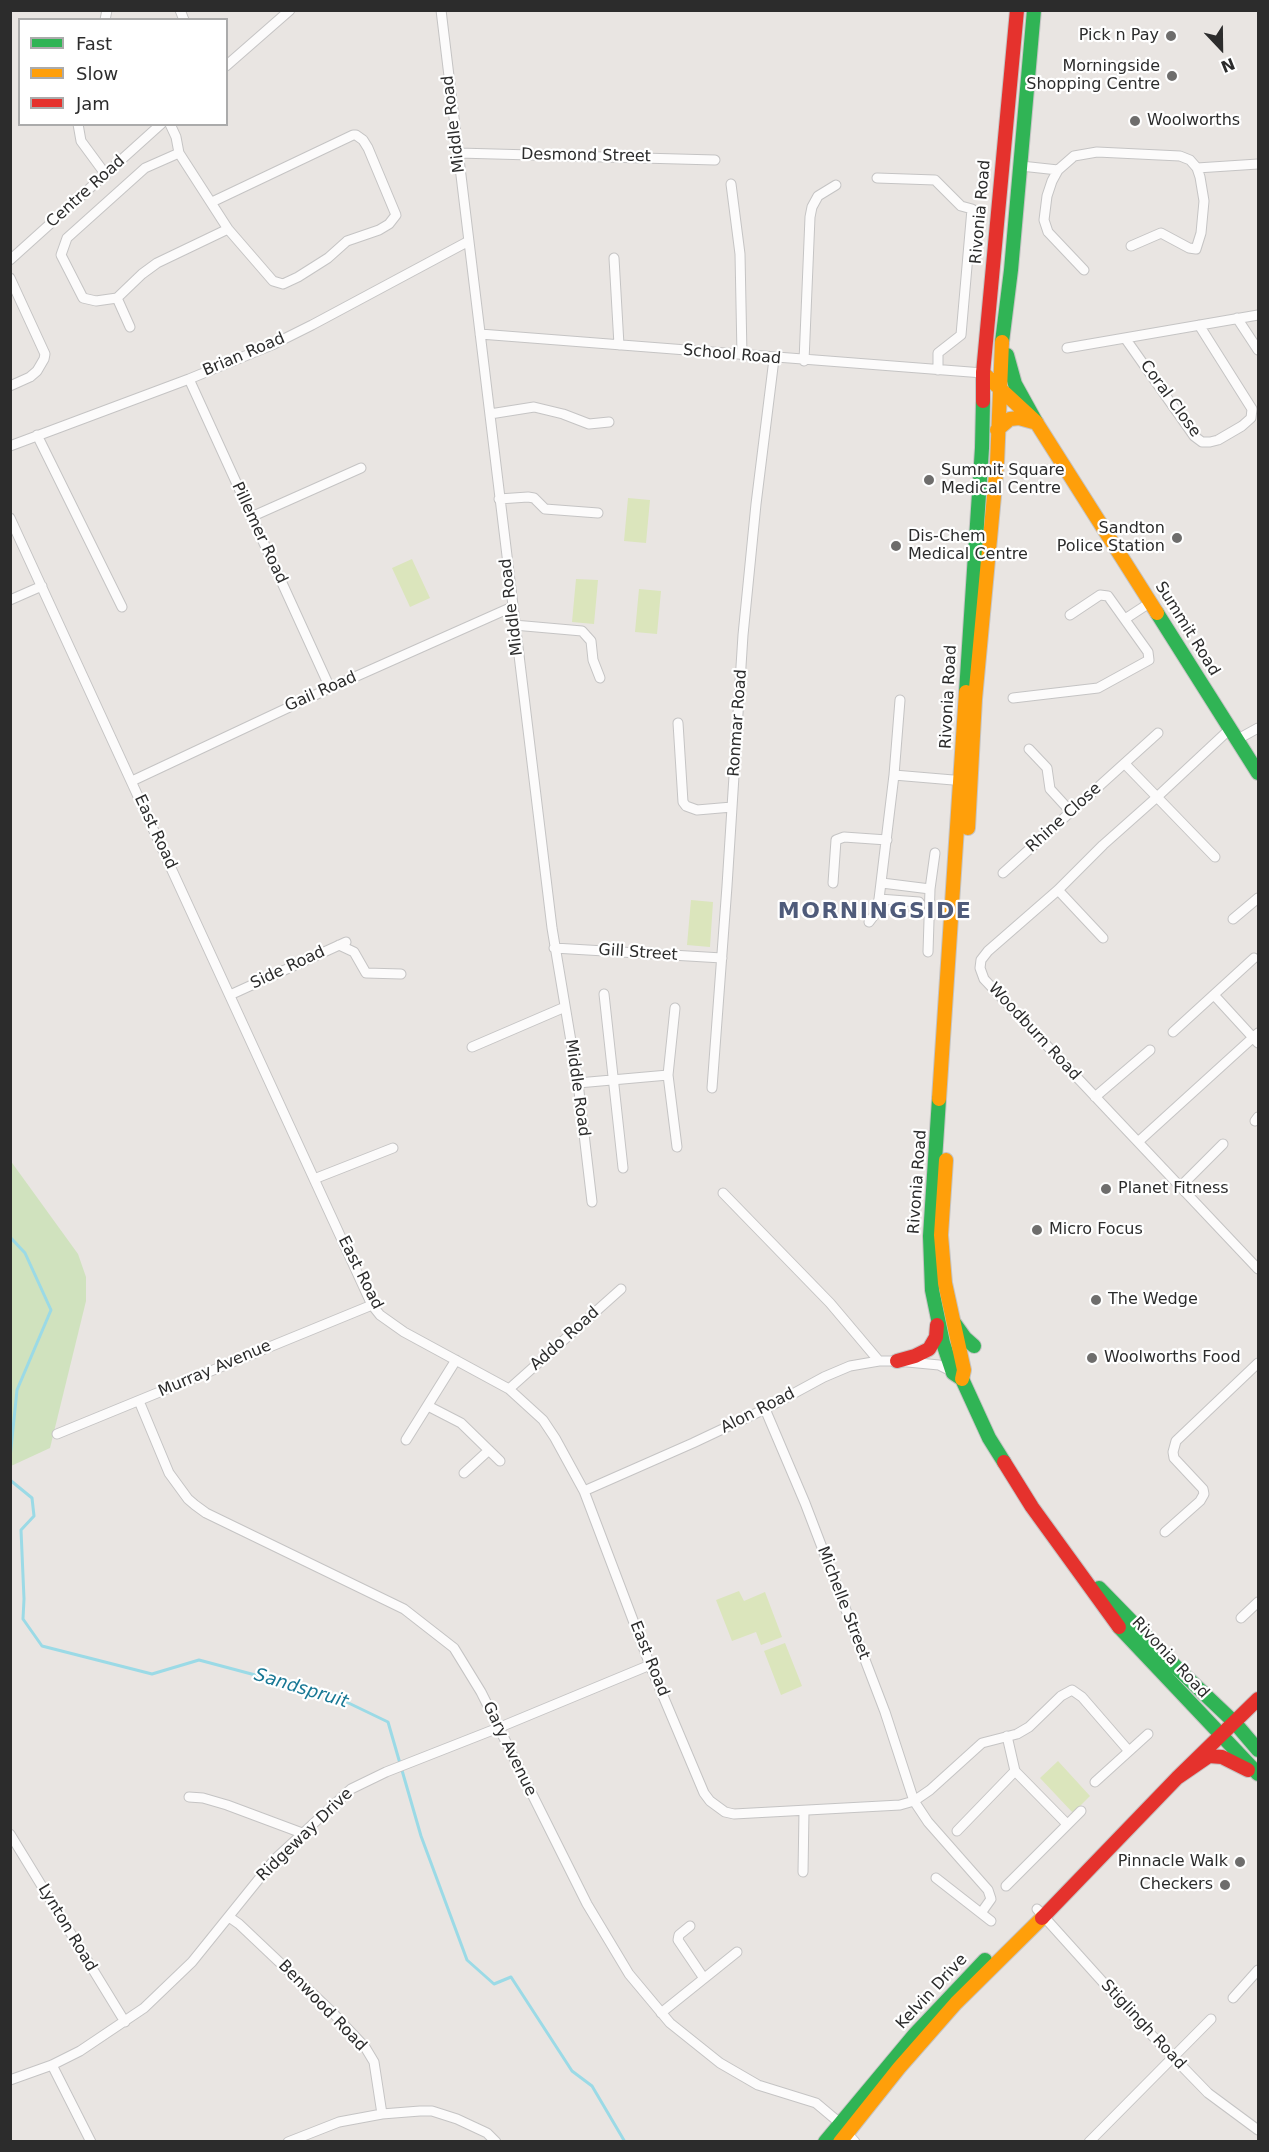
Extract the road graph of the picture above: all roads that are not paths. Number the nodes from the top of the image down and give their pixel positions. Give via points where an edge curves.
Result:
1 (290, 10) edge
2 (441, 10) edge
3 (1017, 10) edge
4 (1034, 10) edge
5 (228, 64) edge
6 (78, 126) edge
7 (159, 126) edge
8 (171, 126) edge
9 (179, 153) junction
10 (458, 153) junction
11 (714, 160) dead end
12 (1258, 164) edge
13 (1021, 166) junction
14 (1197, 168) junction
15 (1058, 170) junction
16 (106, 175) junction
17 (878, 178) dead end
18 (730, 184) dead end
19 (836, 185) dead end
20 (212, 202) junction
21 (228, 229) junction
22 (467, 242) junction
23 (1131, 246) dead end
24 (614, 258) dead end
25 (10, 260) edge
26 (1084, 270) dead end
27 (10, 278) edge
28 (117, 298) junction
29 (1258, 315) edge
30 (1237, 318) junction
31 (1199, 325) junction
32 (130, 327) dead end
33 (1003, 329) junction
34 (480, 334) junction
35 (1125, 338) junction
36 (620, 345) junction
37 (1067, 348) dead end
38 (1258, 350) edge
39 (742, 355) junction
40 (774, 359) junction
41 (804, 361) junction
42 (938, 370) junction
43 (983, 374) junction
44 (189, 379) junction
45 (10, 386) edge
46 (1000, 390) junction
47 (490, 414) junction
48 (609, 422) dead end
49 (1037, 423) junction
50 (997, 430) junction
51 (37, 435) junction
52 (10, 446) edge
53 (361, 468) dead end
54 (499, 499) junction
55 (598, 513) dead end
56 (251, 517) junction
57 (10, 518) edge
58 (42, 586) junction
59 (985, 589) junction
60 (10, 600) edge
61 (1151, 602) junction
62 (971, 604) junction
63 (122, 607) dead end
64 (512, 608) junction
65 (1070, 615) dead end
66 (1125, 619) junction
67 (514, 626) junction
68 (600, 678) dead end
69 (330, 688) junction
70 (1013, 698) dead end
71 (900, 700) dead end
72 (678, 723) dead end
73 (1258, 728) edge
74 (1158, 733) dead end
75 (1234, 734) junction
76 (1029, 749) dead end
77 (1125, 764) junction
78 (1258, 773) edge
79 (894, 775) junction
80 (132, 781) junction
81 (966, 781) junction
82 (1157, 797) junction
83 (732, 807) junction
84 (1071, 812) junction
85 (886, 840) junction
86 (935, 854) dead end
87 (1215, 857) dead end
88 (1003, 873) dead end
89 (833, 883) dead end
90 (882, 883) junction
91 (930, 889) junction
92 (1058, 890) junction
93 (1258, 898) edge
94 (879, 899) junction
95 (919, 902) dead end
96 (1233, 919) dead end
97 (869, 922) dead end
98 (1102, 938) dead end
99 (554, 948) junction
100 (928, 952) dead end
101 (722, 958) junction
102 (1254, 958) dead end
103 (401, 974) dead end
104 (604, 993) dead end
105 (230, 995) junction
106 (1214, 995) junction
107 (565, 1007) junction
108 (675, 1008) dead end
109 (1173, 1032) dead end
110 (1257, 1038) edge
111 (472, 1047) dead end
112 (1150, 1050) dead end
113 (668, 1074) junction
114 (613, 1079) junction
115 (578, 1083) junction
116 (712, 1088) dead end
117 (1095, 1097) junction
118 (1138, 1142) junction
119 (1223, 1144) dead end
120 (677, 1147) dead end
121 (393, 1148) dead end
122 (623, 1168) dead end
123 (314, 1179) junction
124 (1180, 1187) junction
125 (723, 1193) dead end
126 (592, 1202) dead end
127 (1258, 1269) edge
128 (621, 1289) dead end
129 (372, 1305) junction
130 (945, 1318) junction
131 (974, 1346) dead end
132 (949, 1359) junction
133 (456, 1360) junction
134 (879, 1361) junction
135 (897, 1361) junction
136 (1258, 1363) edge
137 (509, 1389) junction
138 (139, 1401) junction
139 (428, 1406) junction
140 (765, 1409) junction
141 (57, 1434) dead end
142 (406, 1440) dead end
143 (489, 1450) junction
144 (500, 1461) dead end
145 (464, 1473) dead end
146 (584, 1491) junction
147 (1165, 1532) dead end
148 (1067, 1555) junction
149 (1258, 1602) edge
150 (1241, 1618) dead end
151 (650, 1665) junction
152 (1258, 1700) edge
153 (1234, 1723) junction
154 (498, 1728) junction
155 (1148, 1734) dead end
156 (1221, 1735) junction
157 (1007, 1736) junction
158 (1128, 1750) junction
159 (1258, 1750) edge
160 (1015, 1771) junction
161 (1258, 1776) edge
162 (1177, 1778) junction
163 (1095, 1782) dead end
164 (189, 1797) dead end
165 (914, 1801) junction
166 (1081, 1810) dead end
167 (804, 1812) junction
168 (1067, 1824) junction
169 (957, 1832) dead end
170 (302, 1833) junction
171 (10, 1834) edge
172 (803, 1872) dead end
173 (936, 1878) dead end
174 (1006, 1886) dead end
175 (1040, 1912) junction
176 (981, 1913) junction
177 (229, 1917) junction
178 (991, 1921) dead end
179 (690, 1926) dead end
180 (737, 1952) dead end
181 (1258, 1970) edge
182 (703, 1977) junction
183 (1233, 1998) dead end
184 (661, 2013) junction
185 (1210, 2019) dead end
186 (125, 2022) junction
187 (1172, 2056) junction
188 (52, 2065) junction
189 (10, 2080) edge
190 (382, 2114) junction
191 (1258, 2130) edge
192 (846, 2135) edge
193 (92, 2142) edge
194 (288, 2142) edge
195 (496, 2142) edge
196 (825, 2142) edge
197 (1089, 2142) edge

1 - 5 street
2 - 10 street, Middle Road
3 - 43 main road, Rivonia Road
4 - 13 main road, Rivonia Road
6 - 16 street via 81,141
7 - 16 street, Centre Road
8 - 9 street
9 - 20 street
9 - 28 street via 145,168 64,243 61,255 83,298
10 - 11 street, Desmond Street
10 - 22 street, Middle Road
12 - 14 street
13 - 15 street
13 - 33 main road, Rivonia Road
14 - 15 street via 1180,156 1097,152 1074,156
14 - 23 street via 1204,201 1196,249 1161,233
15 - 26 street via 1047,196 1044,220 1048,232
16 - 25 street, Centre Road
17 - 42 street via 935,180 962,206 972,209 961,335 938,353
18 - 39 street via 740,246
19 - 41 street via 818,195 810,217
20 - 21 street
20 - 21 street via 356,135 368,148 396,215 379,230 347,241 298,278 282,284 273,281
21 - 28 street via 157,263
22 - 34 street, Middle Road
22 - 44 street, Brian Road via 272,345
24 - 36 street
27 - 45 street via 45,354 30,377
28 - 32 street
29 - 30 street
30 - 31 street
30 - 38 street
31 - 35 street
31 - 35 street, Coral Close via 1252,409 1251,418 1242,426 1210,442 1202,442 1194,435
33 - 46 main road, Rivonia Road
33 - 49 main road via 1012,376
34 - 36 street, School Road
34 - 47 street, Middle Road
35 - 37 street
36 - 39 street, School Road
39 - 40 street, School Road
40 - 41 street, School Road
40 - 83 street, Ronmar Road via 743,635
41 - 42 street, School Road
42 - 43 street, School Road
43 - 46 main road, Summit Road
43 - 62 main road, Rivonia Road
44 - 51 street, Brian Road
44 - 56 street, Pillemer Road
46 - 49 main road, Summit Road
46 - 50 main road, Rivonia Road
47 - 48 street via 534,407 589,424
47 - 54 street, Middle Road
49 - 50 main road via 1010,419
49 - 61 main road, Summit Road
50 - 59 main road, Rivonia Road
51 - 52 street, Brian Road
51 - 63 street
53 - 56 street
54 - 55 street via 528,497 545,509
54 - 64 street, Middle Road
56 - 69 street, Pillemer Road
57 - 58 street, East Road
58 - 60 street
58 - 80 street, East Road
59 - 62 main road via 980,599
59 - 81 main road, Rivonia Road
61 - 66 street
61 - 75 main road, Summit Road
62 - 81 main road, Rivonia Road
64 - 67 street, Middle Road
64 - 69 street, Gail Road
65 - 66 street via 1105,594
66 - 70 street via 1149,655 1146,662 1098,688
67 - 68 street via 582,631 591,640
67 - 99 street, Middle Road
69 - 80 street, Gail Road
71 - 79 street
72 - 83 street via 683,802 696,810
73 - 75 street, Woodburn Road
74 - 77 street, Rhine Close
75 - 78 main road, Summit Road
75 - 82 street, Woodburn Road
76 - 84 street via 1047,768 1050,789
77 - 82 street
77 - 84 street, Rhine Close
79 - 81 street
79 - 85 street
80 - 105 street, East Road
81 - 130 main road, Rivonia Road via 942,1235
82 - 87 street
82 - 92 street, Woodburn Road
83 - 101 street, Ronmar Road
84 - 88 street, Rhine Close
85 - 89 street via 836,840
85 - 90 street
86 - 91 street
90 - 91 street
90 - 94 street
91 - 100 street
92 - 98 street
92 - 117 street, Woodburn Road via 988,951 980,968 984,979
93 - 96 street
94 - 95 street
94 - 97 street
99 - 101 street, Gill Street
99 - 107 street, Middle Road
101 - 116 street, Ronmar Road
102 - 106 street
103 - 105 street, Side Road via 366,973 356,954 343,944
104 - 114 street
105 - 123 street, East Road
106 - 109 street
106 - 110 street
107 - 111 street
107 - 115 street, Middle Road
108 - 113 street
110 - 118 street
112 - 117 street
113 - 114 street
113 - 120 street
114 - 115 street
114 - 122 street
115 - 126 street, Middle Road
117 - 118 street, Woodburn Road
118 - 124 street, Woodburn Road
119 - 124 street
121 - 123 street
123 - 129 street, East Road
124 - 127 street, Woodburn Road
125 - 134 street via 830,1303
128 - 137 street, Addo Road
129 - 133 street, East Road via 404,1332
129 - 138 street, Murray Avenue
130 - 131 main road
130 - 132 main road, Rivonia Road
130 - 135 main road via 928,1349
132 - 135 street, Alon Road
132 - 148 main road, Rivonia Road via 960,1374 989,1438
133 - 137 street, East Road
133 - 139 street
134 - 135 street, Alon Road
134 - 140 street, Alon Road via 841,1369
136 - 147 street via 1176,1441 1174,1458 1204,1494
137 - 146 street, East Road via 543,1419
138 - 141 street, Murray Avenue
138 - 154 street, Gary Avenue via 165,1464 188,1499 206,1513 404,1609 454,1648
139 - 142 street
139 - 143 street via 461,1423
140 - 146 street, Alon Road
140 - 165 street, Michelle Street via 877,1690
143 - 144 street
143 - 145 street
146 - 151 street, East Road
148 - 153 main road, Rivonia Road
148 - 156 main road, Rivonia Road via 1114,1622
149 - 150 street
151 - 154 street, Ridgeway Drive
151 - 167 street, East Road via 710,1801 734,1814
152 - 153 main road, Kelvin Drive
153 - 156 main road, Kelvin Drive
153 - 159 main road, Rivonia Road
154 - 170 street, Ridgeway Drive via 351,1789
154 - 184 street, Gary Avenue via 587,1904 630,1974
155 - 158 street
156 - 161 main road, Rivonia Road
156 - 162 main road, Kelvin Drive
157 - 158 street via 1029,1727 1072,1690 1082,1696
157 - 160 street
157 - 165 street via 982,1743
158 - 163 street
160 - 168 street
160 - 169 street
161 - 162 main road via 1236,1762 1215,1756 1201,1760
162 - 175 main road, Kelvin Drive via 1061,1899
164 - 170 street via 227,1805
165 - 167 street, East Road via 891,1807
165 - 176 street, Michelle Street via 988,1890 991,1899
166 - 168 street
167 - 172 street
168 - 174 street
170 - 177 street, Ridgeway Drive via 261,1875
171 - 186 street, Lynton Road
173 - 176 street
175 - 187 street, Stiglingh Road
175 - 192 main road, Kelvin Drive via 899,2068
176 - 178 street
177 - 186 street, Ridgeway Drive via 179,1976
177 - 190 street, Benwood Road via 365,2047 374,2062
179 - 182 street via 678,1940
180 - 182 street
181 - 183 street
182 - 184 street
184 - 192 street, Gary Avenue via 684,2036 736,2074 816,2103
185 - 187 street
186 - 188 street, Ridgeway Drive
187 - 191 street, Stiglingh Road via 1208,2092
187 - 197 street
188 - 189 street, Ridgeway Drive
188 - 193 street
190 - 194 street via 339,2122
190 - 195 street via 444,2114 478,2128
192 - 196 main road, Kelvin Drive

